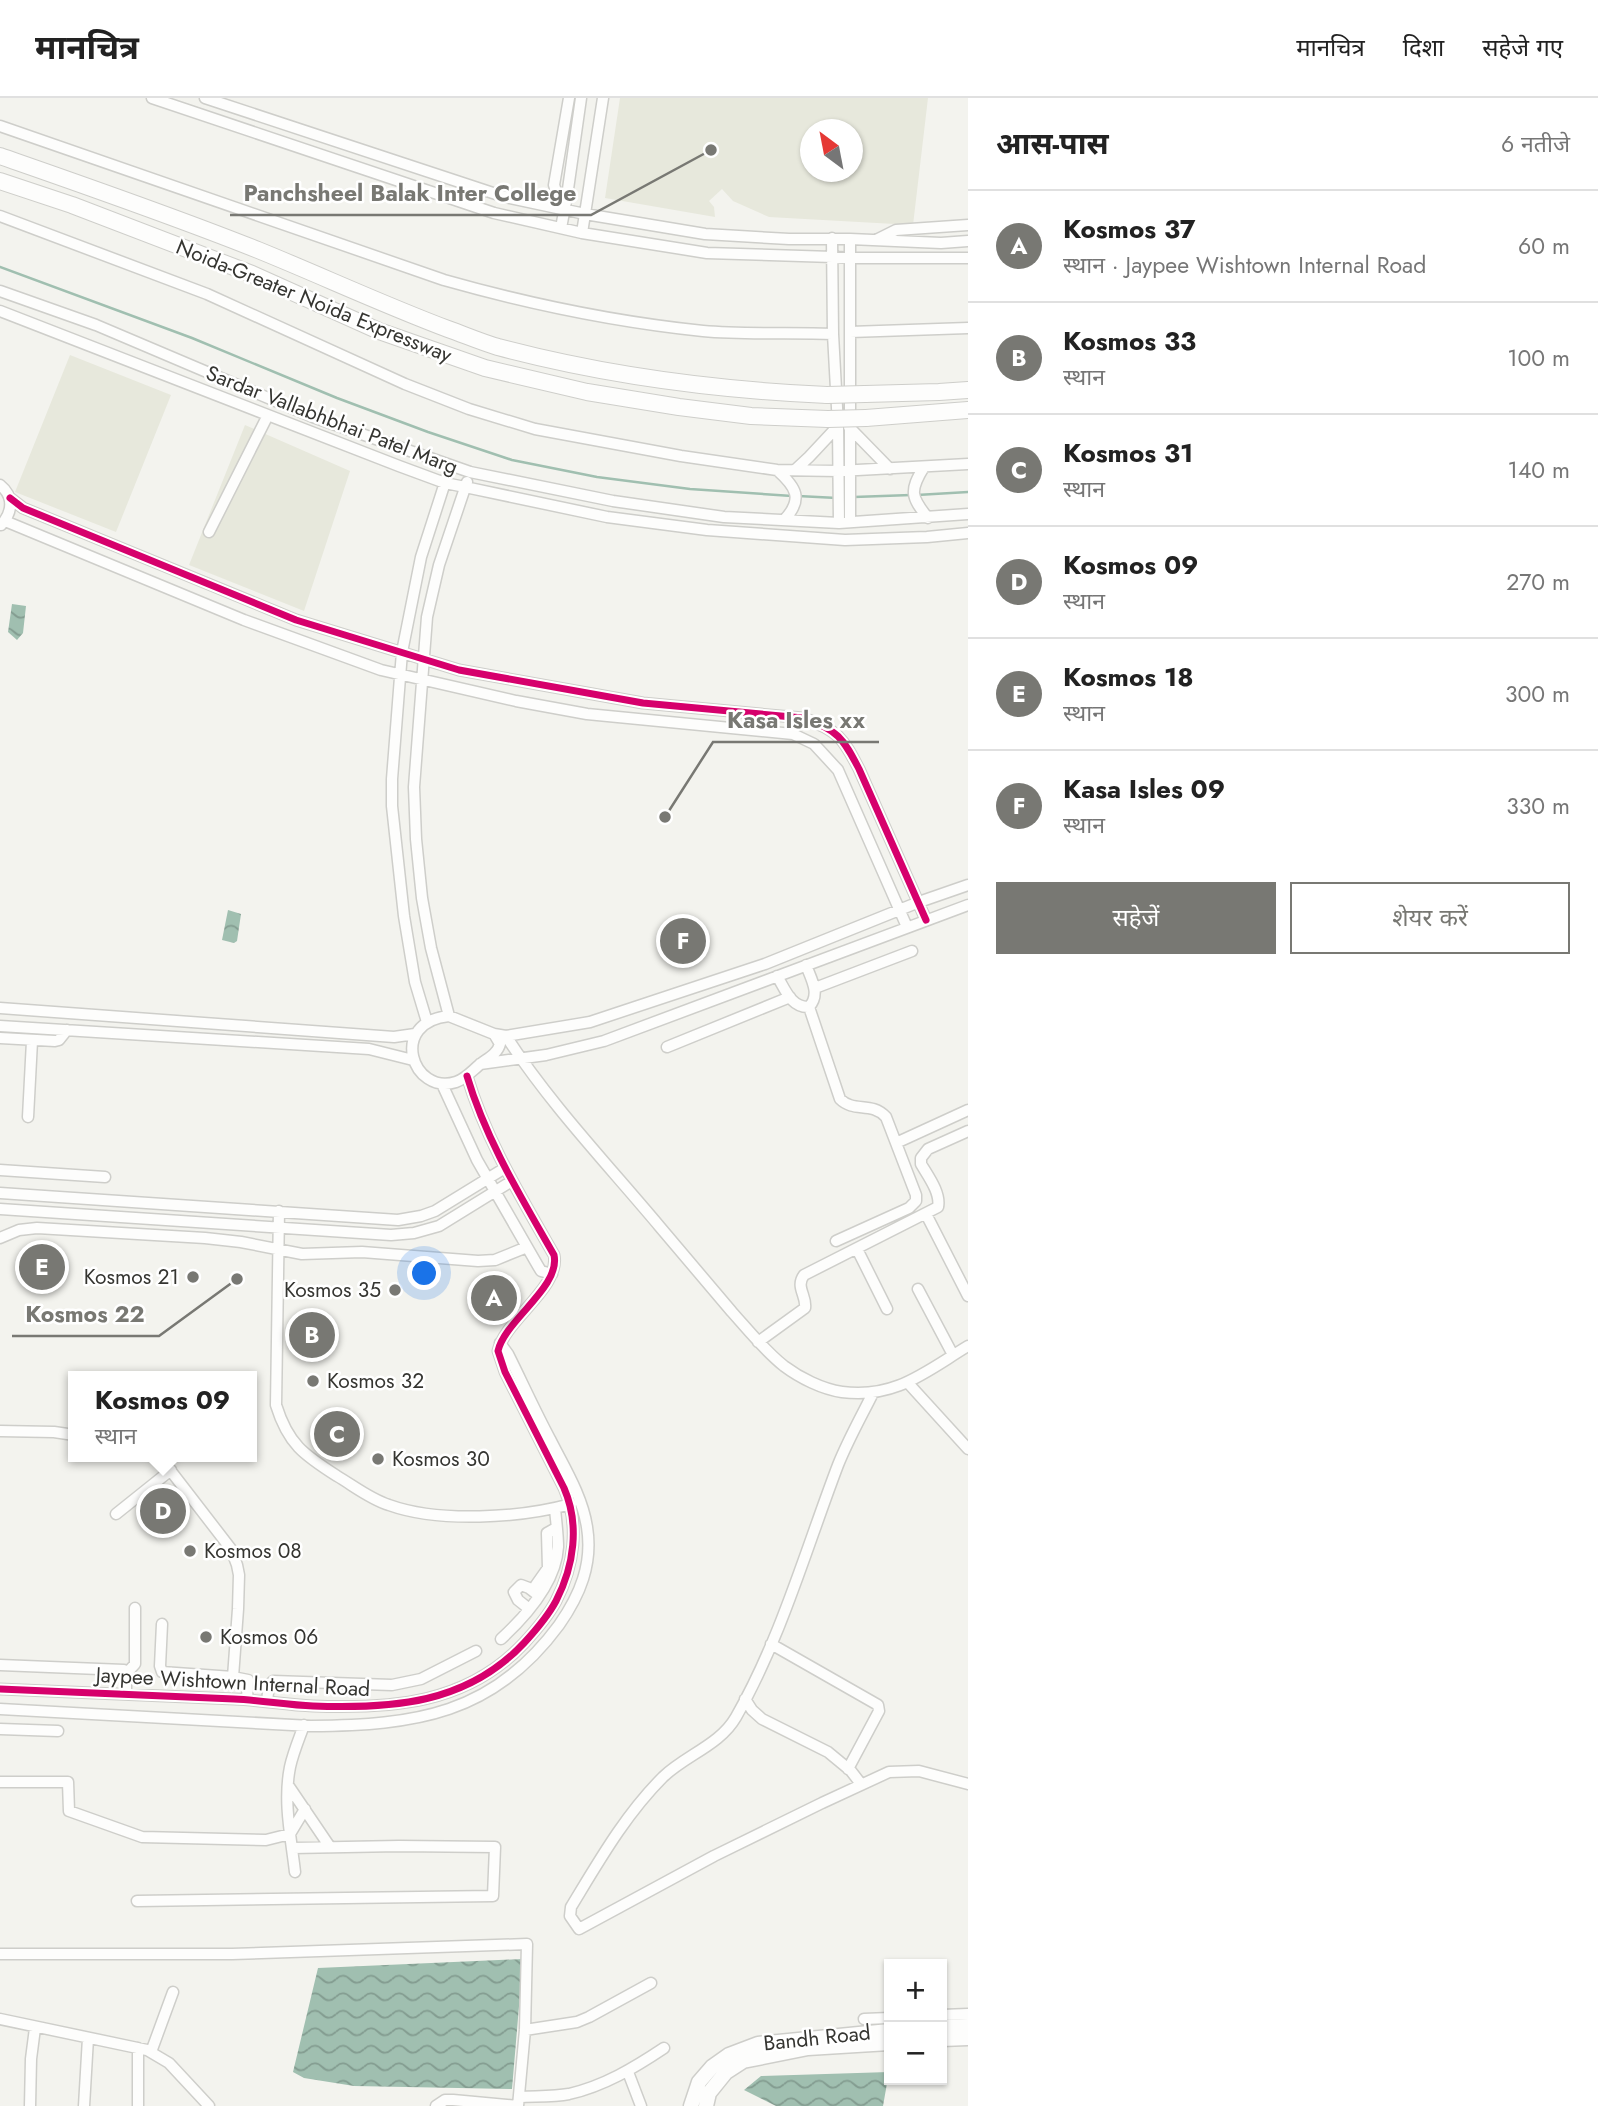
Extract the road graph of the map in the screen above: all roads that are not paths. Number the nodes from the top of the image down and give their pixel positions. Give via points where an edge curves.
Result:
1 (152, 98) edge
2 (205, 98) edge
3 (569, 98) edge
4 (581, 98) edge
5 (603, 98) edge
6 (0, 126) edge
7 (0, 156) edge
8 (0, 181) edge
9 (567, 196) junction
10 (565, 209) junction
11 (586, 214) junction
12 (0, 216) edge
13 (968, 225) edge
14 (561, 228) junction
15 (582, 233) junction
16 (832, 238) junction
17 (849, 239) junction
18 (876, 240) junction
19 (968, 241) edge
20 (831, 257) junction
21 (849, 258) junction
22 (968, 258) edge
23 (0, 291) edge
24 (0, 311) edge
25 (968, 328) edge
26 (850, 332) junction
27 (833, 334) junction
28 (968, 390) edge
29 (968, 410) edge
30 (268, 415) junction
31 (838, 424) junction
32 (968, 464) edge
33 (450, 467) junction
34 (924, 467) junction
35 (890, 469) junction
36 (777, 470) junction
37 (795, 470) junction
38 (844, 471) junction
39 (470, 472) junction
40 (445, 483) junction
41 (0, 485) edge
42 (465, 487) junction
43 (10, 498) junction
44 (968, 514) edge
45 (928, 518) junction
46 (784, 520) junction
47 (3, 523) edge
48 (845, 523) junction
49 (209, 532) dead end
50 (968, 533) edge
51 (402, 652) junction
52 (423, 659) junction
53 (400, 674) junction
54 (421, 679) junction
55 (578, 691) junction
56 (571, 711) junction
57 (968, 885) edge
58 (919, 902) junction
59 (968, 905) edge
60 (900, 910) junction
61 (926, 920) junction
62 (907, 927) junction
63 (912, 951) dead end
64 (806, 965) junction
65 (777, 976) junction
66 (815, 988) junction
67 (790, 997) junction
68 (809, 1007) junction
69 (0, 1008) edge
70 (449, 1016) junction
71 (427, 1021) junction
72 (0, 1026) edge
73 (67, 1030) junction
74 (415, 1034) junction
75 (494, 1034) junction
76 (506, 1036) junction
77 (0, 1038) edge
78 (32, 1041) junction
79 (667, 1046) dead end
80 (521, 1059) junction
81 (413, 1060) junction
82 (480, 1064) junction
83 (467, 1076) junction
84 (442, 1084) junction
85 (968, 1110) edge
86 (28, 1117) dead end
87 (968, 1131) edge
88 (896, 1143) junction
89 (505, 1168) junction
90 (0, 1170) edge
91 (105, 1177) dead end
92 (487, 1179) junction
93 (512, 1181) junction
94 (495, 1192) junction
95 (0, 1193) edge
96 (0, 1209) edge
97 (279, 1211) junction
98 (926, 1214) junction
99 (261, 1226) junction
100 (278, 1227) junction
101 (0, 1238) edge
102 (836, 1241) dead end
103 (260, 1245) junction
104 (527, 1247) junction
105 (278, 1249) junction
106 (857, 1249) junction
107 (552, 1274) junction
108 (918, 1289) dead end
109 (968, 1296) edge
110 (887, 1309) dead end
111 (758, 1342) junction
112 (500, 1343) junction
113 (968, 1346) edge
114 (953, 1355) junction
115 (908, 1383) junction
116 (873, 1393) junction
117 (0, 1431) edge
118 (68, 1434) edge
119 (968, 1450) edge
120 (162, 1462) edge
121 (171, 1470) junction
122 (571, 1504) junction
123 (555, 1508) junction
124 (116, 1514) dead end
125 (537, 1590) junction
126 (135, 1608) dead end
127 (528, 1608) junction
128 (162, 1624) dead end
129 (501, 1639) dead end
130 (771, 1644) junction
131 (476, 1651) dead end
132 (0, 1665) edge
133 (126, 1674) junction
134 (233, 1677) junction
135 (0, 1689) edge
136 (126, 1694) junction
137 (247, 1699) junction
138 (745, 1699) junction
139 (267, 1701) junction
140 (400, 1705) junction
141 (0, 1709) edge
142 (396, 1721) junction
143 (304, 1725) junction
144 (0, 1729) edge
145 (58, 1731) dead end
146 (848, 1769) junction
147 (0, 1782) edge
148 (861, 1784) junction
149 (968, 1784) edge
150 (288, 1785) junction
151 (305, 1810) junction
152 (290, 1834) junction
153 (330, 1847) junction
154 (292, 1848) junction
155 (295, 1872) dead end
156 (137, 1901) dead end
157 (0, 1955) edge
158 (651, 1983) dead end
159 (173, 1992) dead end
160 (968, 2014) edge
161 (947, 2015) edge
162 (884, 2018) edge
163 (0, 2019) edge
164 (864, 2020) dead end
165 (968, 2025) edge
166 (947, 2027) edge
167 (35, 2028) junction
168 (525, 2030) junction
169 (884, 2031) edge
170 (88, 2038) junction
171 (968, 2038) edge
172 (947, 2039) edge
173 (884, 2043) edge
174 (138, 2048) junction
175 (664, 2048) dead end
176 (151, 2052) junction
177 (628, 2072) junction
178 (519, 2103) edge
179 (639, 2104) edge
180 (30, 2106) edge
181 (84, 2106) edge
182 (138, 2106) edge
183 (209, 2106) edge
184 (436, 2106) edge
185 (691, 2106) edge
186 (706, 2106) edge

1 - 14 street via 494,213
2 - 10 street via 505,197
3 - 9 street via 555,186
4 - 9 street
5 - 11 street
6 - 27 street via 508,298 705,331
7 - 28 highway, Noida-Greater Noida Expressway, bridge via 257,250 390,307 497,346 680,384 750,391 827,395
8 - 31 highway, Noida-Greater Noida Expressway via 252,274 379,331 485,368 679,407
9 - 10 street
10 - 11 street
10 - 14 street
11 - 15 street
11 - 16 street via 705,234
12 - 36 street via 206,293 468,410 607,443
13 - 18 street via 896,230
14 - 15 street
15 - 20 street via 707,253
16 - 17 street
16 - 20 street
17 - 18 street
17 - 21 street
18 - 19 street
20 - 21 street
20 - 27 street
21 - 22 street
21 - 26 street
23 - 33 street, Sardar Vallabhbhai Patel Marg
24 - 30 street, Sardar Vallabhbhai Patel Marg
25 - 26 street
26 - 31 street
27 - 31 street
29 - 31 highway, Noida-Greater Noida Expressway, bridge
30 - 40 street, Sardar Vallabhbhai Patel Marg
30 - 49 street
31 - 35 street
31 - 37 street
31 - 38 street
32 - 34 street
33 - 39 street, Sardar Vallabhbhai Patel Marg
33 - 40 street
34 - 35 street
34 - 45 street via 912,491
35 - 38 street
36 - 37 street
36 - 46 street via 795,493 795,506
37 - 38 street
38 - 48 street
39 - 42 street
39 - 46 street, Sardar Vallabhbhai Patel Marg via 613,501 724,517
40 - 42 street, Sardar Vallabhbhai Patel Marg
40 - 51 street via 421,557
41 - 43 street
42 - 50 street, Sardar Vallabhbhai Patel Marg via 607,517 707,530 845,540
42 - 52 street via 439,565
43 - 47 street
43 - 51 street via 23,508 296,620
44 - 45 street, Sardar Vallabhbhai Patel Marg
45 - 48 street, Sardar Vallabhbhai Patel Marg
46 - 48 street, Sardar Vallabhbhai Patel Marg
47 - 53 street via 244,620
51 - 52 street
51 - 53 street
52 - 54 street
52 - 55 street
53 - 54 street
53 - 71 street via 392,807 410,955
54 - 56 street
54 - 70 street via 414,788 416,839 431,948
55 - 56 street
55 - 58 street via 643,703 803,718 828,726 847,746 859,769
56 - 60 street via 793,734 814,744 838,770
57 - 58 street
58 - 60 street
58 - 61 street
59 - 61 street
60 - 62 street
60 - 76 street via 765,964 590,1022
61 - 62 street
62 - 64 street
63 - 66 street
64 - 65 street
64 - 66 street
65 - 67 street
65 - 80 street via 604,1041
66 - 68 street
67 - 68 street via 797,1006
67 - 79 street
68 - 88 street via 840,1099 852,1107 878,1109 886,1116
69 - 74 street via 394,1037
70 - 71 street
70 - 75 street
71 - 74 street
72 - 73 street
73 - 78 street via 59,1040
73 - 81 street via 369,1049
74 - 81 street
75 - 76 street
75 - 82 street via 500,1048
76 - 80 street
77 - 78 street
78 - 86 street
80 - 82 street
80 - 111 street
81 - 84 street via 419,1072
82 - 83 street
83 - 84 street
83 - 89 street
84 - 92 street
85 - 88 street
87 - 98 street via 928,1149 921,1158 940,1202
88 - 102 street via 916,1201
89 - 92 street
89 - 93 street
90 - 91 street
92 - 94 street
92 - 97 street via 435,1211 398,1220
93 - 94 street
93 - 107 street via 554,1255
94 - 100 street via 439,1226 414,1233
94 - 104 street
95 - 97 street
96 - 99 street
97 - 100 street
98 - 106 street
98 - 109 street
99 - 100 street
99 - 103 street
100 - 105 street
101 - 103 street via 37,1228
103 - 105 street
104 - 105 street via 487,1261 362,1252 302,1254
104 - 107 street via 541,1271
105 - 123 street via 276,1405 297,1447 368,1496 414,1512 493,1516
106 - 110 street
106 - 111 street via 804,1275 800,1285 805,1308
107 - 112 street
108 - 114 street
111 - 116 street via 785,1367 814,1384
112 - 122 street, Jaypee Wishtown Internal Road via 498,1355 505,1372
112 - 142 street, Jaypee Wishtown Internal Road via 583,1509 589,1545 582,1587 544,1645 495,1688 432,1715
113 - 114 street
114 - 115 street
115 - 116 street
115 - 119 street
116 - 130 street via 839,1464
117 - 118 street
120 - 121 street
121 - 124 street
121 - 134 street via 231,1549 237,1565
122 - 123 street
122 - 140 street, Jaypee Wishtown Internal Road via 575,1526 565,1584 531,1636 493,1672 465,1687
123 - 125 street via 556,1528 547,1533 548,1568
125 - 127 street
125 - 127 street via 521,1586 514,1592
126 - 133 street via 135,1664
127 - 129 street
128 - 134 street via 162,1672
130 - 138 street
130 - 146 street via 878,1704 880,1711
131 - 139 street via 421,1679 392,1685 273,1681
132 - 133 street via 124,1670
133 - 136 street
134 - 137 street via 248,1680
135 - 136 street, Jaypee Wishtown Internal Road
136 - 137 street, Jaypee Wishtown Internal Road
137 - 139 street, Jaypee Wishtown Internal Road
138 - 146 street via 756,1715 828,1752
138 - 148 street via 727,1730 664,1777 605,1850 571,1907 570,1916 579,1929
139 - 140 street, Jaypee Wishtown Internal Road via 311,1706
140 - 142 street
141 - 143 street, Jaypee Wishtown Internal Road
142 - 143 street, Jaypee Wishtown Internal Road
143 - 150 street
144 - 145 street
146 - 148 street
147 - 152 street via 68,1782 69,1811 142,1837 266,1840
148 - 149 street via 903,1771
150 - 151 street
150 - 152 street
151 - 152 street
151 - 153 street
152 - 154 street
153 - 154 street
153 - 156 street via 495,1847 493,1896
154 - 155 street
157 - 168 street via 232,1954 527,1944
158 - 168 street via 577,2022
159 - 176 street
160 - 161 street
162 - 164 street
163 - 167 street
165 - 166 main road
167 - 170 street
167 - 180 street
168 - 178 street
169 - 185 main road, Bandh Road via 758,2044 729,2055 699,2082
170 - 174 street
170 - 181 street
171 - 172 main road
173 - 186 main road, Bandh Road via 808,2048 743,2061 726,2072 709,2093
174 - 176 street
174 - 182 street
175 - 177 street
176 - 183 street via 169,2063
177 - 178 street via 568,2094
177 - 179 street
178 - 184 street via 445,2100

